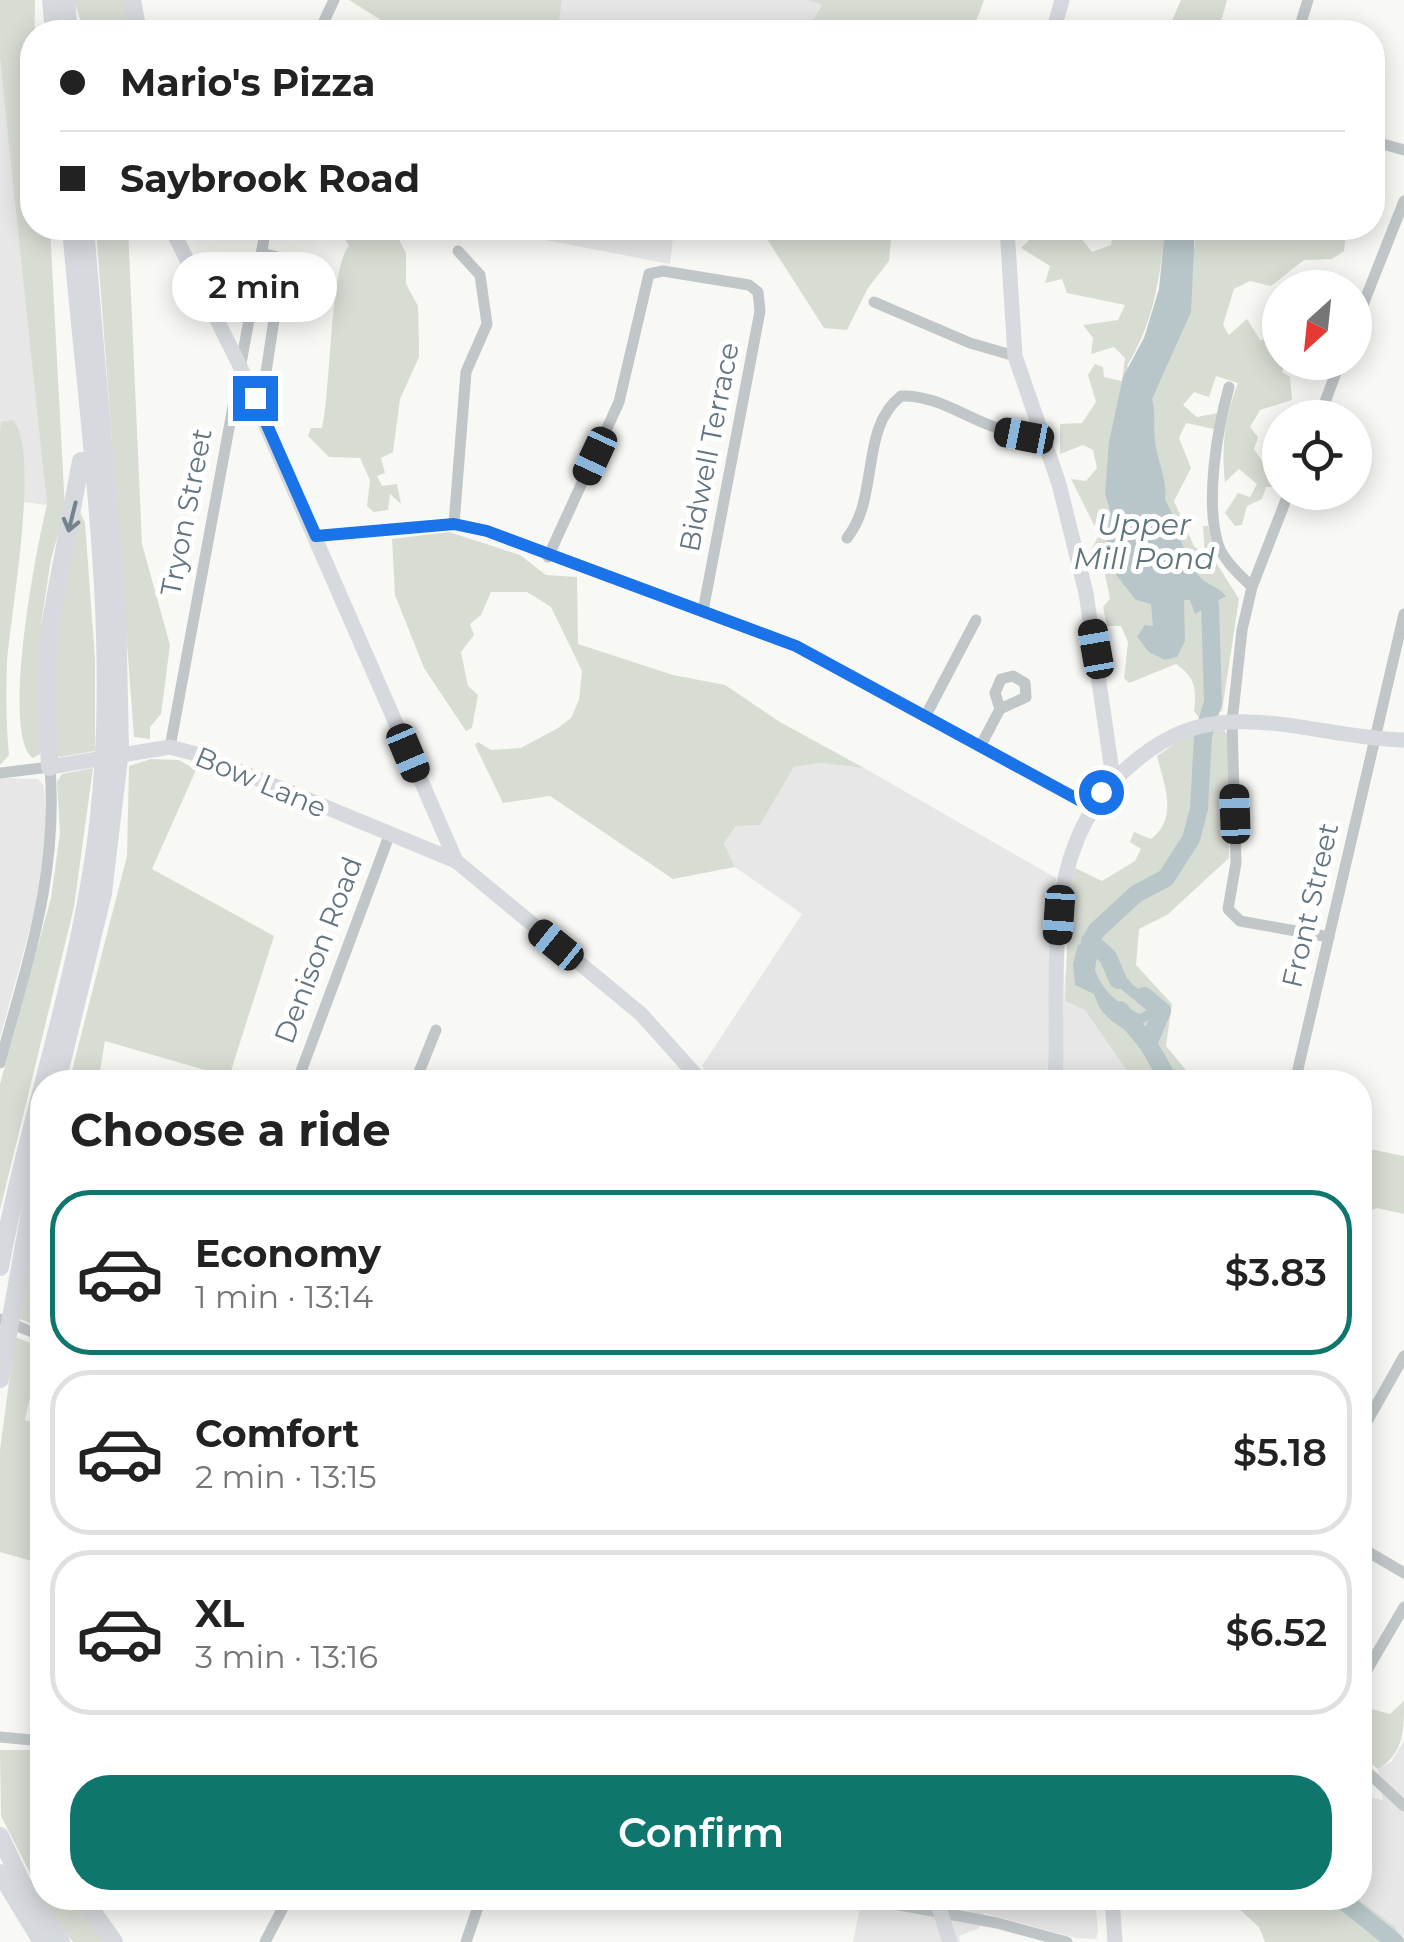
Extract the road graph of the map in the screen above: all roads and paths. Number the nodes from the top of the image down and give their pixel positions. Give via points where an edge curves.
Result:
1 (1404, 203) edge
2 (72, 240) edge
3 (86, 240) edge
4 (177, 240) edge
5 (264, 240) edge
6 (1008, 240) edge
7 (458, 251) dead end
8 (261, 253) junction
9 (1372, 283) edge
10 (874, 302) dead end
11 (78, 316) junction
12 (1015, 356) junction
13 (240, 364) junction
14 (265, 379) dead end
15 (1229, 387) dead end
16 (1041, 432) junction
17 (1282, 510) edge
18 (454, 524) junction
19 (316, 536) junction
20 (847, 538) dead end
21 (548, 556) junction
22 (1252, 587) junction
23 (703, 611) junction
24 (1404, 614) edge
25 (976, 620) dead end
26 (1000, 709) dead end
27 (925, 717) junction
28 (1225, 723) junction
29 (1374, 740) junction
30 (1404, 740) edge
31 (170, 746) junction
32 (980, 746) junction
33 (50, 767) junction
34 (0, 773) edge
35 (1113, 778) junction
36 (1090, 806) junction
37 (388, 836) junction
38 (456, 861) junction
39 (1329, 937) junction
40 (436, 1030) dead end
41 (0, 1063) edge
42 (47, 1070) edge
43 (61, 1070) edge
44 (302, 1070) edge
45 (420, 1070) edge
46 (691, 1070) edge
47 (1055, 1070) edge
48 (1298, 1070) edge
49 (30, 1140) edge
50 (30, 1213) edge
51 (0, 1267) edge
52 (0, 1320) edge
53 (30, 1331) edge
54 (1404, 1356) edge
55 (0, 1379) edge
56 (1372, 1413) edge
57 (1372, 1554) edge
58 (1404, 1572) edge
59 (1404, 1607) edge
60 (1372, 1662) edge
61 (0, 1737) edge
62 (30, 1740) edge
63 (1372, 1776) edge
64 (1404, 1806) edge
65 (0, 1836) edge
66 (0, 1872) edge
67 (30, 1896) edge
68 (39, 1910) edge
69 (91, 1910) edge
70 (282, 1910) edge
71 (477, 1910) edge
72 (941, 1910) edge
73 (957, 1910) edge
74 (1113, 1910) edge
75 (42, 1942) edge
76 (61, 1942) edge
77 (114, 1942) edge
78 (265, 1942) edge
79 (466, 1942) edge
80 (950, 1942) edge
81 (1068, 1942) edge
82 (1115, 1942) edge

1 - 9 street
2 - 11 highway
3 - 43 highway via 118,608 120,750 103,893
4 - 13 main road
5 - 8 street, Tryon Street
6 - 12 main road
7 - 18 street via 480,275 486,324 466,372
8 - 13 street, Tryon Street
8 - 14 street via 278,257 282,267
10 - 12 street
11 -> 33 highway via 80,480 50,626
11 - 42 highway via 105,644 102,784 81,924
12 - 16 main road
13 - 19 main road
13 - 31 street, Tryon Street
15 - 22 street via 1216,451 1214,524 1218,547
16 - 20 street via 1004,432 920,395 901,396 881,420 861,514
16 - 35 main road via 1086,593
17 - 22 street
18 - 19 street
18 - 21 street
19 - 38 main road
21 - 23 street
21 - 23 street, Bidwell Terrace via 619,402 649,274 738,283 758,292 760,312
22 - 28 street
23 - 27 street via 796,646
24 - 29 street, Front Street
25 - 27 street
26 - 32 street
27 - 32 street
28 - 29 main road
28 - 35 main road via 1186,729
28 - 39 street via 1236,844 1229,913
29 - 30 main road
29 - 39 street, Front Street
31 - 33 main road, Bow Lane
31 - 37 main road, Bow Lane
32 - 36 street
33 - 34 street, Bow Lane
33 - 41 street via 53,830 46,892
35 - 36 main road
36 - 47 main road via 1061,892
37 - 38 main road, Bow Lane
37 - 44 street, Denison Road
38 - 46 main road via 640,1014
39 - 48 street, Front Street
40 - 45 street
49 - 51 highway
50 - 55 highway
52 - 53 street
54 - 56 street
57 - 58 street
59 - 60 street
61 - 62 street
63 - 64 street
65 - 67 highway
66 - 75 highway
68 - 76 highway
69 - 77 highway
70 - 78 street
71 - 79 street
72 - 80 main road
73 - 81 street
74 - 82 main road

